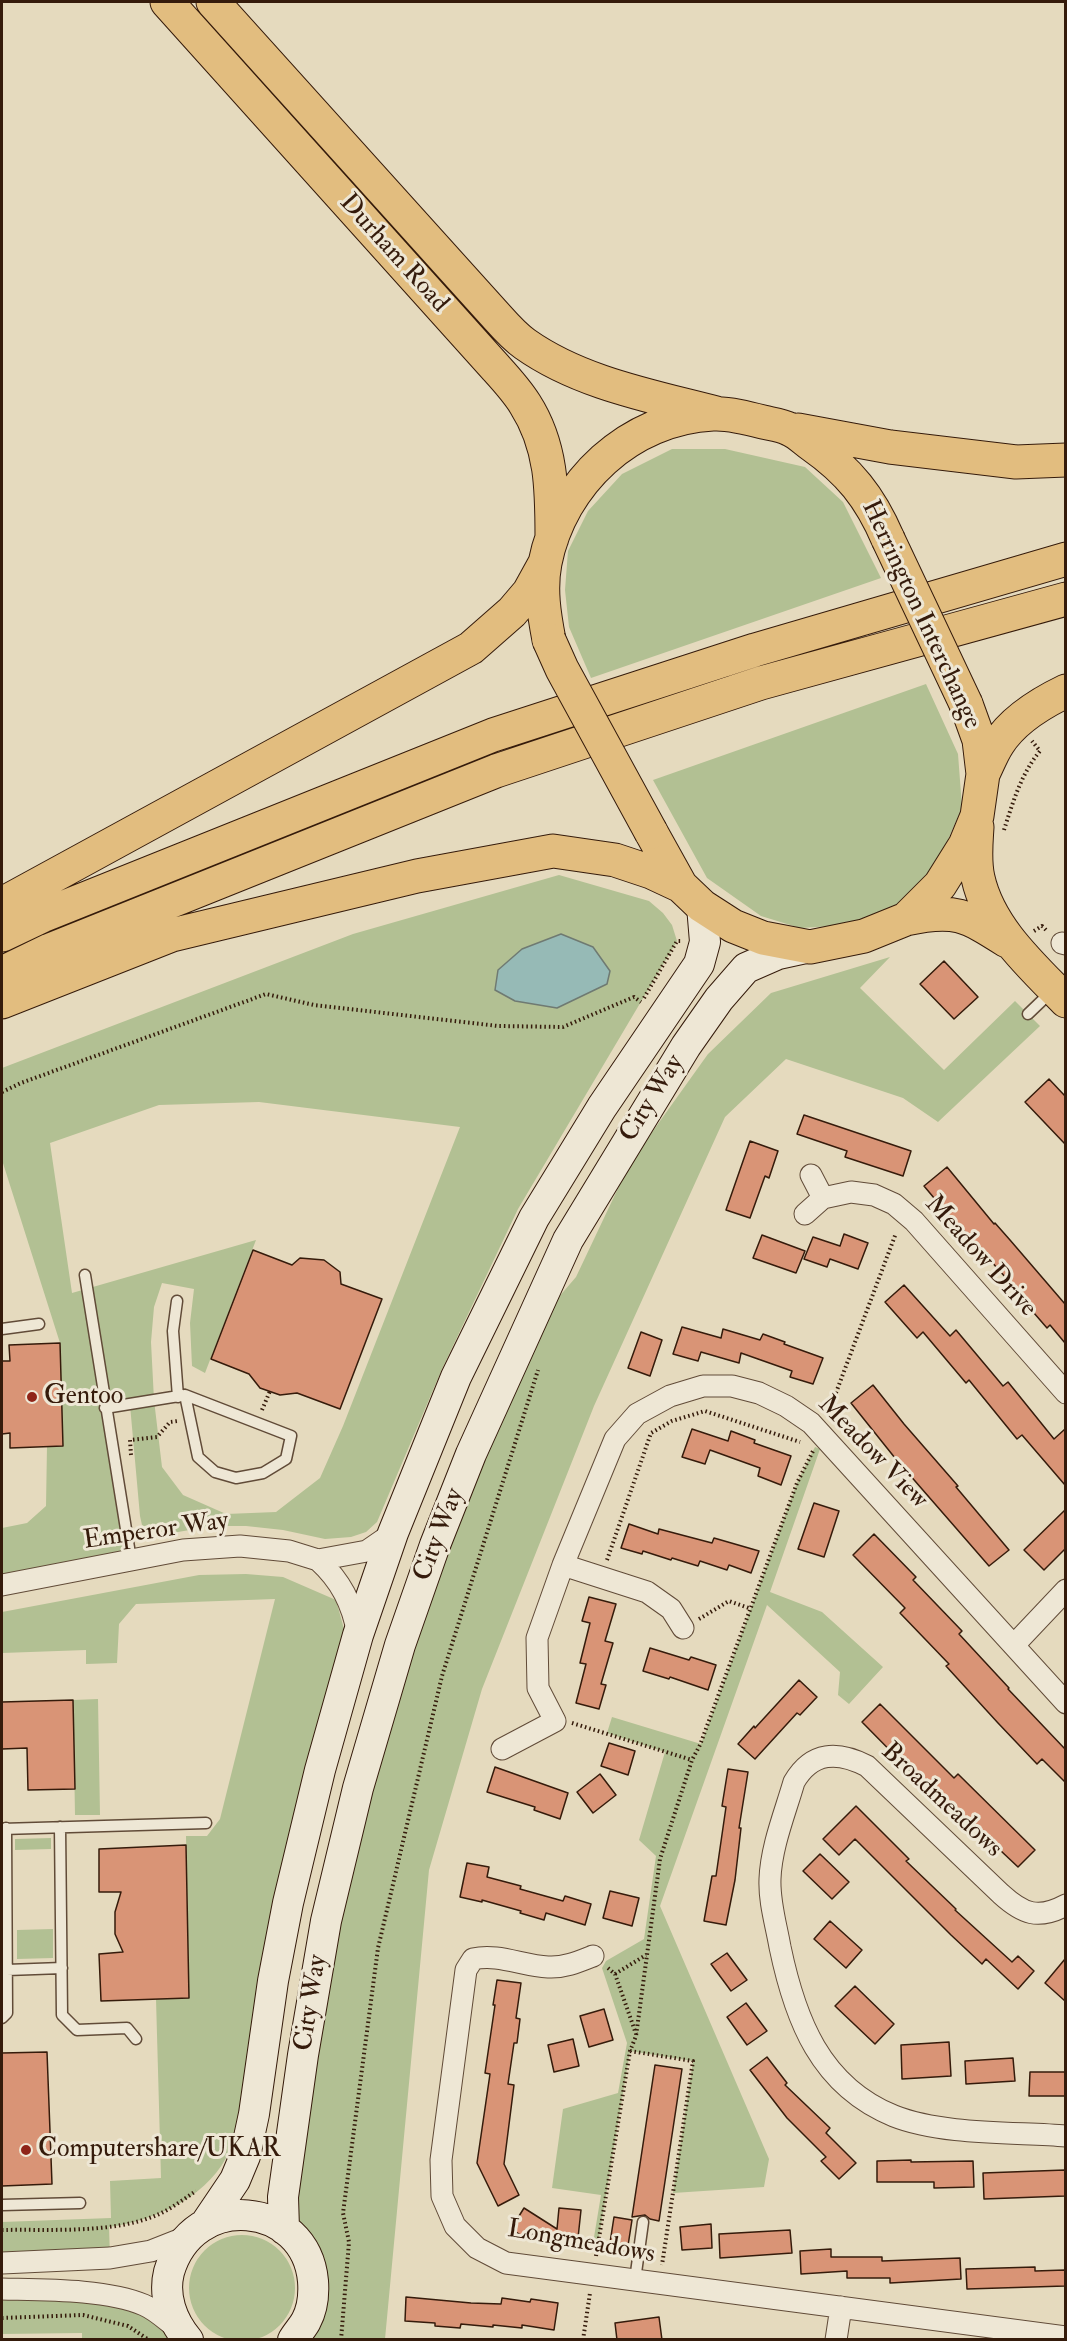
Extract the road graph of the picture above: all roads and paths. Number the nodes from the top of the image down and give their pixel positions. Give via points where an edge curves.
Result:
1 (167, 2) edge
2 (213, 2) edge
3 (716, 413) junction
4 (790, 429) junction
5 (1065, 460) edge
6 (548, 550) junction
7 (1065, 559) edge
8 (1065, 599) edge
9 (1065, 691) edge
10 (983, 774) junction
11 (977, 816) junction
12 (692, 896) junction
13 (2, 904) edge
14 (906, 919) junction
15 (2, 935) edge
16 (1013, 945) junction
17 (810, 947) junction
18 (2, 973) edge
19 (1060, 995) edge
20 (2, 1002) edge
21 (641, 1002) dead end
22 (1028, 1014) dead end
23 (2, 1092) edge
24 (811, 1175) dead end
25 (823, 1197) junction
26 (904, 1213) junction
27 (805, 1214) dead end
28 (85, 1275) dead end
29 (177, 1301) dead end
30 (39, 1324) dead end
31 (2, 1329) edge
32 (539, 1368) dead end
33 (1065, 1393) edge
34 (181, 1396) junction
35 (105, 1408) junction
36 (189, 1419) junction
37 (818, 1440) junction
38 (132, 1463) dead end
39 (393, 1533) junction
40 (131, 1560) junction
41 (318, 1560) junction
42 (563, 1565) junction
43 (602, 1577) junction
44 (2, 1585) edge
45 (1065, 1590) edge
46 (749, 1608) junction
47 (683, 1628) joint
48 (358, 1635) junction
49 (1014, 1645) junction
50 (1065, 1703) edge
51 (555, 1721) junction
52 (502, 1749) dead end
53 (692, 1760) junction
54 (206, 1823) dead end
55 (60, 1827) junction
56 (4, 1828) edge
57 (1065, 1905) edge
58 (646, 1955) junction
59 (593, 1956) joint
60 (62, 1968) junction
61 (7, 1970) junction
62 (615, 1974) junction
63 (2, 2018) edge
64 (636, 2036) junction
65 (136, 2039) dead end
66 (630, 2051) junction
67 (1065, 2136) edge
68 (80, 2203) dead end
69 (2, 2205) edge
70 (643, 2222) dead end
71 (284, 2229) junction
72 (197, 2230) junction
73 (2, 2263) edge
74 (593, 2274) junction
75 (635, 2280) junction
76 (659, 2283) junction
77 (2, 2289) edge
78 (841, 2307) junction
79 (2, 2318) edge
80 (183, 2334) edge
81 (1065, 2337) edge
82 (149, 2340) edge
83 (293, 2340) edge
84 (340, 2340) edge
85 (583, 2340) edge
86 (836, 2340) edge

1 - 6 highway, Durham Road via 525,403 547,452 551,481
2 - 3 highway, Durham Road via 523,343 587,376
3 - 4 highway, Herrington Interchange
3 - 6 highway, Herrington Interchange via 662,425 614,450 576,489 562,511
4 - 5 highway via 890,447 1016,462
4 - 10 highway, Herrington Interchange, bridge via 845,471 877,512 966,704 979,740
6 - 12 highway, Herrington Interchange, bridge via 543,603 549,640 651,832
6 - 13 highway via 529,592 471,648
7 - 15 highway via 755,650 493,735
8 - 18 highway via 761,684 496,771 50,950
9 - 10 highway via 1018,722 998,743
10 - 11 highway, Herrington Interchange
11 - 14 highway, Herrington Interchange via 953,868
11 - 16 highway via 978,877 987,905
12 - 17 highway, Herrington Interchange via 733,926 763,938
12 - 20 highway, Herrington Interchange via 651,872 615,860 553,851 417,876 172,935
12 - 39 main road, City Way via 705,942 699,964 602,1107 534,1218 456,1377
14 - 16 highway via 933,913 959,915
14 - 17 highway, Herrington Interchange via 864,936
16 - 19 highway
17 - 71 main road, City Way via 778,954 746,968 686,1046 568,1240 471,1454 400,1646 358,1788 326,1921 283,2197
19 - 22 lane
21 - 23 path via 634,997 563,1027 498,1026 314,1005 266,994
24 - 25 street
25 - 26 street, Meadow Drive via 851,1192 874,1195
25 - 27 street
26 - 33 street, Meadow Drive
26 - 37 path
28 - 35 lane
29 - 34 lane via 173,1331
30 - 31 lane
32 - 84 path via 442,1676 378,1948 343,2213 349,2242
34 - 35 lane
34 - 36 lane
34 - 36 lane via 291,1436 286,1459 263,1473 236,1478 215,1472 198,1457
35 - 40 lane
36 - 38 path via 170,1422 157,1437 130,1440
37 - 42 street, Meadow View via 811,1423 759,1393 732,1386 703,1386 670,1396 637,1414 615,1439
37 - 43 path via 705,1411 672,1421 651,1433
37 - 46 path via 797,1483
37 - 49 street, Meadow View
39 - 41 street, Emperor Way via 367,1551
39 - 48 main road, City Way
40 - 41 street, Emperor Way via 183,1550 240,1546 289,1551
40 - 44 street, Emperor Way
41 - 48 street, Emperor Way via 346,1592
42 - 43 street
42 - 51 street, Meadow View via 537,1638 538,1688
43 - 47 street via 647,1592 671,1609
45 - 49 street
46 - 47 path via 729,1601
46 - 53 path
48 - 72 main road, City Way via 288,1904 245,2156 235,2180
49 - 50 street, Meadow View
51 - 52 street
51 - 53 path
53 - 58 path via 660,1858
54 - 55 lane
55 - 56 lane
55 - 60 lane
56 - 61 lane
57 - 67 street, Broadmeadows via 1053,1912 1022,1911 867,1766 854,1759 822,1756 800,1772 794,1782 774,1854 771,1901 786,1975 800,2020 819,2056 838,2080 864,2101 894,2116 959,2129
58 - 62 path
58 - 64 path
59 - 62 path
59 - 74 street, Longmeadows via 568,1966 547,1967 484,1956 473,1959 466,1970 441,2160 442,2196 455,2226 477,2248 506,2263
60 - 61 lane
60 - 65 lane via 62,2015 77,2030 127,2028
61 - 63 lane via 7,2013
62 - 64 path
64 - 66 path
66 - 74 path
66 - 76 path via 693,2061
68 - 69 lane
70 - 75 lane
71 - 72 main road via 250,2215 223,2216
71 - 83 main road via 302,2247 312,2270 314,2296 307,2320
72 - 73 street via 151,2251 110,2258
72 - 80 main road, City Way via 174,2256 167,2281 168,2306
74 - 75 street, Longmeadows
74 - 85 path
75 - 76 street, Longmeadows
76 - 78 street, Longmeadows
77 - 80 street via 84,2293 128,2300 147,2306
78 - 81 street, Longmeadows
78 - 86 street
79 - 82 path via 83,2315 128,2326

